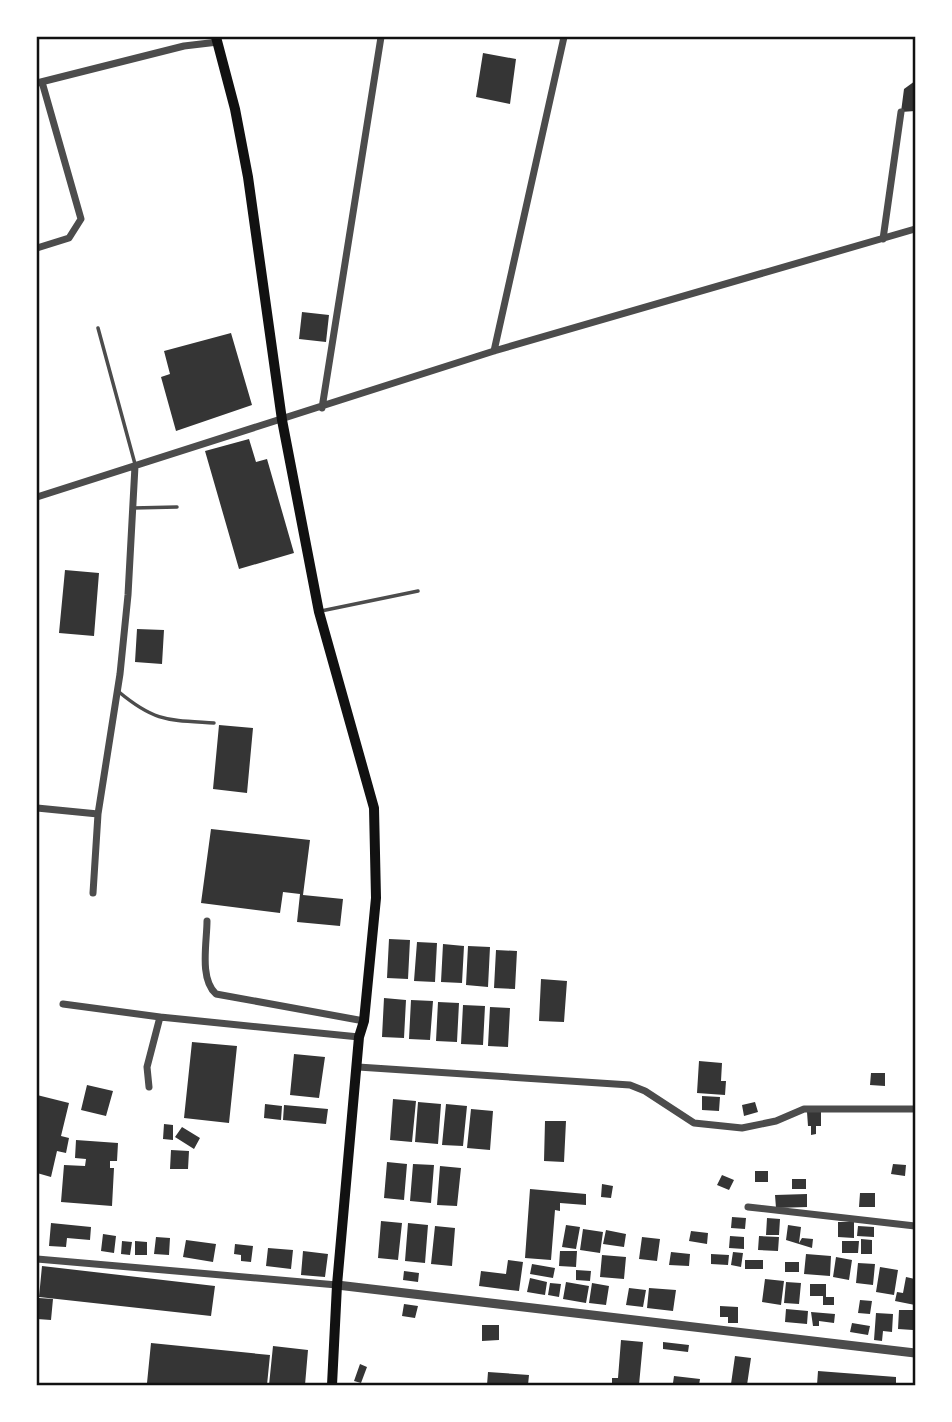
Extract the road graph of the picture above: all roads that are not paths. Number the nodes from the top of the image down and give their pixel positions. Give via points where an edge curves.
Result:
1 (381, 37) edge
2 (564, 37) edge
3 (217, 39) edge
4 (39, 82) edge
5 (901, 112) dead end
6 (915, 229) edge
7 (883, 239) junction
8 (37, 247) edge
9 (98, 328) dead end
10 (494, 351) junction
11 (322, 408) junction
12 (282, 420) junction
13 (135, 466) junction
14 (37, 497) edge
15 (177, 507) dead end
16 (133, 508) junction
17 (418, 591) dead end
18 (319, 612) junction
19 (118, 690) junction
20 (214, 723) dead end
21 (37, 808) edge
22 (98, 814) junction
23 (93, 893) dead end
24 (207, 921) dead end
25 (63, 1004) dead end
26 (160, 1017) junction
27 (363, 1021) junction
28 (359, 1038) junction
29 (358, 1067) junction
30 (149, 1087) dead end
31 (915, 1109) edge
32 (748, 1207) dead end
33 (915, 1226) edge
34 (37, 1259) edge
35 (337, 1285) junction
36 (915, 1353) edge
37 (332, 1385) edge

1 - 11 street
2 - 10 street
3 - 4 street
3 - 12 main road via 248,177
4 - 8 street via 81,219 69,238
5 - 7 street
6 - 7 street
7 - 10 street
9 - 13 lane
10 - 11 street
11 - 12 street
12 - 13 street
12 - 18 main road
13 - 14 street
13 - 16 street
15 - 16 lane
16 - 19 street
17 - 18 lane
18 - 27 main road via 374,808 376,898
19 - 20 lane via 144,712 164,719
19 - 22 street
21 - 22 street
22 - 23 street
24 - 27 street via 206,973 216,994
25 - 26 street
26 - 28 street
26 - 30 street via 147,1067
27 - 28 main road
28 - 29 main road
29 - 31 street via 630,1085 694,1123 742,1128 804,1109
29 - 35 main road
32 - 33 street
34 - 35 street
35 - 36 street
35 - 37 main road

